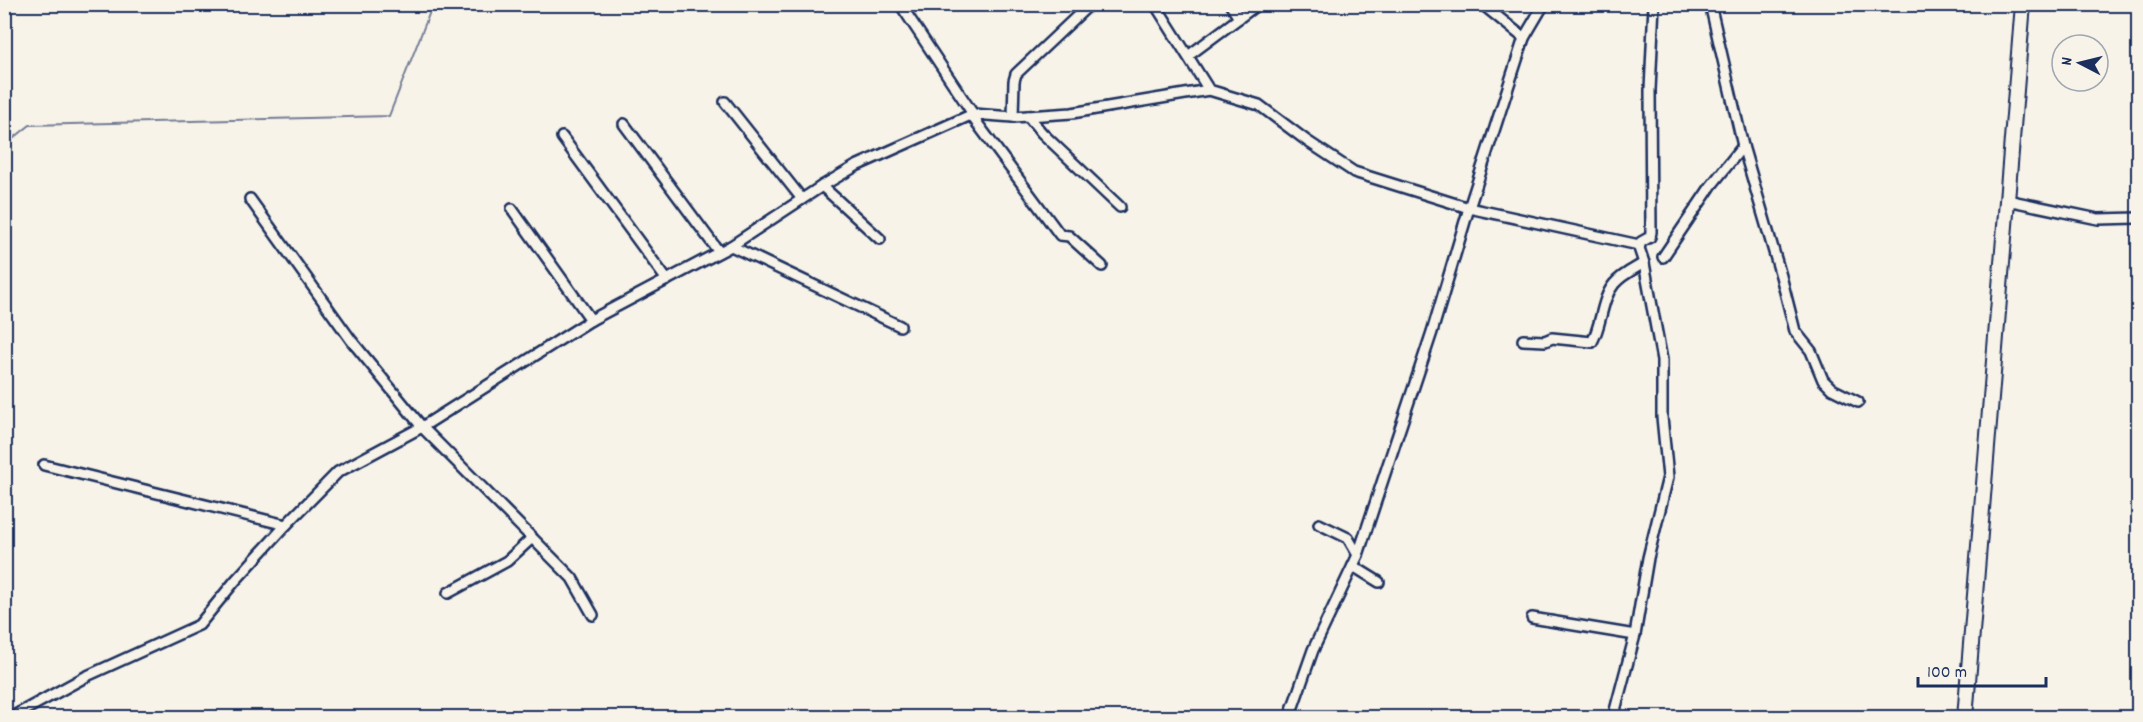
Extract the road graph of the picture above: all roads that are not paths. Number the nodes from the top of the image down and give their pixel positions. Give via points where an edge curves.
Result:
1 (900, 4) edge
2 (1089, 4) edge
3 (1155, 4) edge
4 (1230, 4) edge
5 (1257, 4) edge
6 (1482, 4) edge
7 (1545, 4) edge
8 (1654, 4) edge
9 (1710, 4) edge
10 (2023, 4) edge
11 (1239, 18) junction
12 (1524, 38) junction
13 (1188, 56) junction
14 (1209, 90) junction
15 (725, 102) dead end
16 (972, 115) junction
17 (1028, 116) junction
18 (1013, 117) junction
19 (624, 124) dead end
20 (562, 137) dead end
21 (1743, 146) junction
22 (822, 186) junction
23 (250, 199) dead end
24 (802, 199) junction
25 (2007, 200) junction
26 (1120, 207) dead end
27 (1469, 208) junction
28 (512, 209) dead end
29 (2139, 218) edge
30 (880, 239) dead end
31 (1639, 245) junction
32 (731, 246) junction
33 (719, 252) junction
34 (1663, 257) dead end
35 (1644, 263) junction
36 (1102, 266) dead end
37 (667, 280) junction
38 (591, 320) junction
39 (900, 326) dead end
40 (1523, 340) dead end
41 (1858, 402) dead end
42 (422, 427) junction
43 (44, 465) dead end
44 (1319, 524) dead end
45 (286, 525) junction
46 (532, 538) junction
47 (1358, 555) junction
48 (1353, 566) junction
49 (1379, 582) dead end
50 (448, 593) dead end
51 (593, 615) dead end
52 (1532, 618) dead end
53 (1635, 635) junction
54 (10, 717) edge
55 (1289, 717) edge
56 (1614, 717) edge
57 (1965, 717) edge

1 - 16 street
2 - 18 street via 1016,74
3 - 13 street
4 - 11 street
5 - 11 street
6 - 12 street
7 - 12 street
8 - 31 street via 1651,232
9 - 21 street
10 - 25 main road
11 - 13 street
12 - 27 street
13 - 14 street
14 - 17 street
14 - 27 street via 1259,105 1354,172
15 - 24 street
16 - 18 street
16 - 22 street via 856,166
16 - 36 street via 1060,235 1069,236
17 - 18 street
17 - 26 street
19 - 33 street
20 - 37 street
21 - 34 street
21 - 41 street via 1795,331 1811,351 1823,380
22 - 24 street
22 - 30 street
23 - 42 street via 351,340
24 - 32 street
25 - 29 street via 2098,219
25 - 57 main road
27 - 31 street
27 - 47 street
28 - 38 street
31 - 35 street
32 - 33 street
32 - 39 street
33 - 37 street
35 - 40 street via 1613,285 1592,342
35 - 53 street via 1662,360 1668,477 1648,558
37 - 38 street
38 - 42 street
42 - 45 street via 338,472
42 - 46 street
43 - 45 street
44 - 47 street via 1348,537
45 - 54 street via 199,625 87,676
46 - 50 street via 507,561
46 - 51 street via 572,578
47 - 48 street
48 - 49 street
48 - 55 street via 1313,650
52 - 53 street
53 - 56 street

